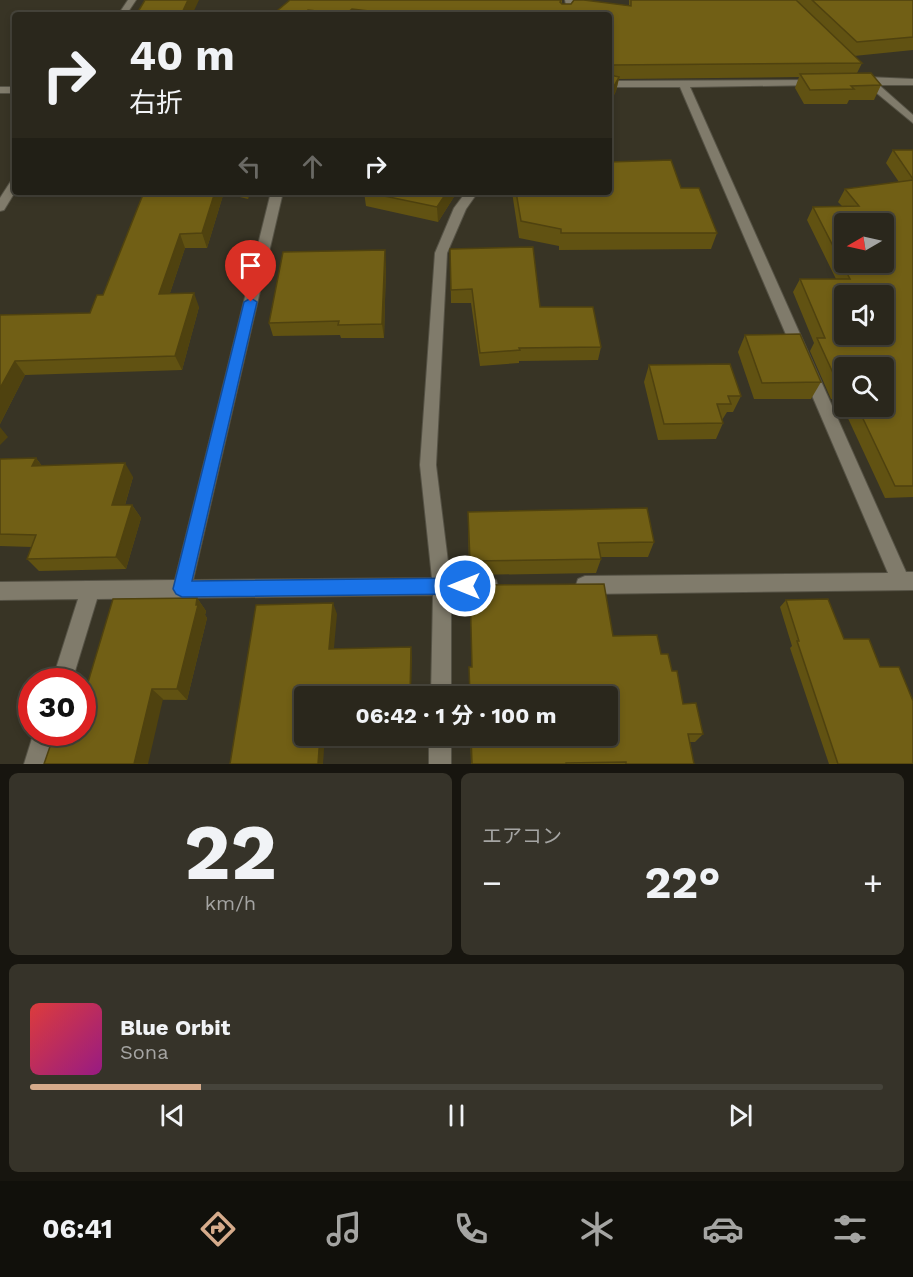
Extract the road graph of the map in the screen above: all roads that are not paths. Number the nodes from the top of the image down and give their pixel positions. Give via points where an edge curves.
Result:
1 (861, 74) edge
2 (846, 82) edge
3 (869, 82) junction
4 (913, 82) edge
5 (823, 83) edge
6 (612, 84) edge
7 (684, 84) junction
8 (913, 120) edge
9 (12, 188) edge
10 (276, 195) edge
11 (470, 195) edge
12 (0, 207) edge
13 (907, 582) edge
14 (513, 585) edge
15 (572, 585) edge
16 (442, 586) junction
17 (91, 589) junction
18 (182, 589) junction
19 (0, 591) edge
20 (66, 668) edge
21 (441, 686) edge
22 (41, 746) edge
23 (440, 746) edge
24 (35, 764) edge
25 (440, 764) edge

1 - 3 street
2 - 3 street
3 - 4 street
3 - 8 street
5 - 7 street
6 - 7 street
7 - 13 street
9 - 12 street
10 - 18 street
11 - 16 street via 460,208 441,254 429,465
13 - 15 street
14 - 16 street
16 - 18 street
16 - 21 street
17 - 18 street
17 - 19 street
17 - 20 street
22 - 24 street
23 - 25 street

